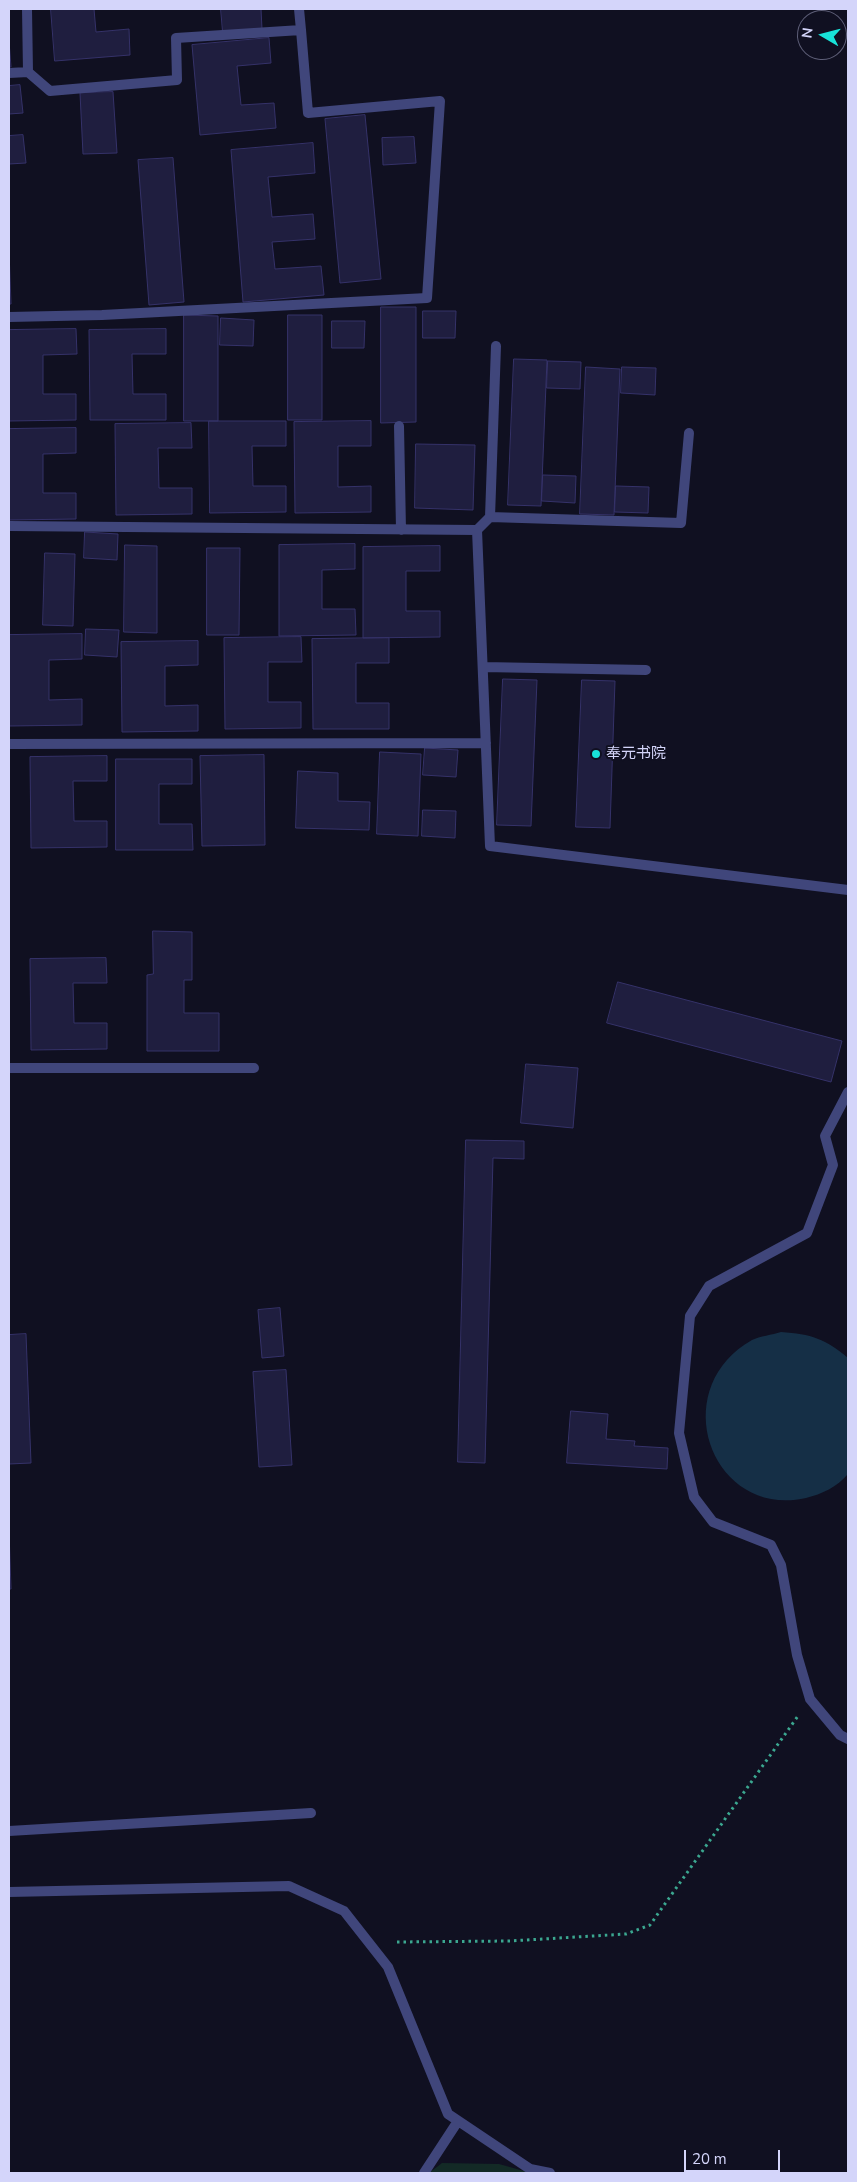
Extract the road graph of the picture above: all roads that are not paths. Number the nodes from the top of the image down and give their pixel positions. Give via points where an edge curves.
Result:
1 (27, 9) edge
2 (299, 9) edge
3 (301, 30) junction
4 (28, 72) junction
5 (9, 74) edge
6 (9, 317) edge
7 (496, 346) dead end
8 (399, 426) dead end
9 (689, 433) dead end
10 (490, 516) junction
11 (9, 526) edge
12 (401, 530) junction
13 (477, 530) junction
14 (483, 667) junction
15 (646, 670) dead end
16 (486, 743) junction
17 (9, 744) edge
18 (848, 890) edge
19 (9, 1068) edge
20 (254, 1068) dead end
21 (848, 1092) edge
22 (848, 1739) edge
23 (311, 1813) dead end
24 (9, 1831) edge
25 (9, 1892) edge
26 (458, 2121) junction
27 (424, 2173) edge
28 (550, 2173) edge

1 - 4 street
2 - 3 street
3 - 4 street via 176,38 177,80 50,91
3 - 6 street via 308,113 440,101 427,298
4 - 5 street
7 - 10 street
8 - 12 street
9 - 10 street via 681,523
10 - 13 street
11 - 12 street
12 - 13 street
13 - 14 street
14 - 15 street
14 - 16 street
16 - 17 street
16 - 18 street via 490,846
19 - 20 street
21 - 22 street via 825,1136 833,1165 806,1233 709,1286 690,1316 679,1433 694,1497 713,1522 771,1545 781,1565 797,1655 810,1699 840,1735
23 - 24 street
25 - 26 street via 289,1886 344,1911 388,1967 448,2114
26 - 27 street
26 - 28 street via 530,2169

